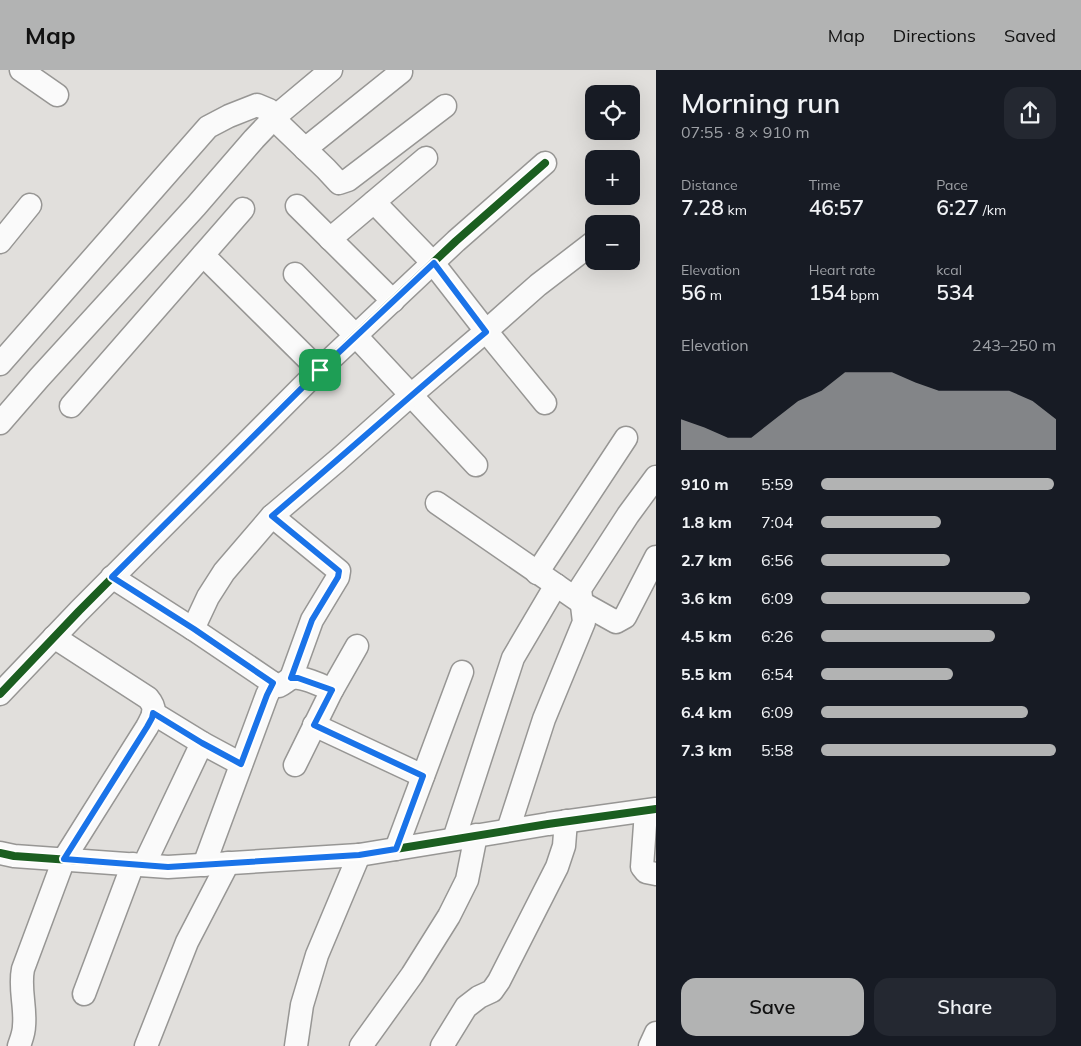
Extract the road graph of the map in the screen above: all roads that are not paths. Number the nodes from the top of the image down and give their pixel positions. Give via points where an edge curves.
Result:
1 (21, 70) edge
2 (331, 70) edge
3 (401, 72) dead end
4 (57, 95) dead end
5 (445, 106) dead end
6 (275, 118) junction
7 (305, 149) junction
8 (426, 158) dead end
9 (545, 163) dead end
10 (374, 202) junction
11 (30, 205) dead end
12 (297, 206) dead end
13 (243, 209) dead end
14 (330, 239) junction
15 (0, 242) edge
16 (585, 249) edge
17 (203, 255) junction
18 (434, 263) junction
19 (295, 274) dead end
20 (393, 301) junction
21 (486, 332) junction
22 (356, 336) junction
23 (0, 364) edge
24 (320, 370) junction
25 (411, 395) junction
26 (545, 403) dead end
27 (71, 406) dead end
28 (0, 423) edge
29 (626, 438) dead end
30 (476, 465) dead end
31 (656, 477) edge
32 (437, 503) dead end
33 (272, 516) junction
34 (656, 556) edge
35 (537, 573) junction
36 (112, 577) junction
37 (556, 585) junction
38 (582, 603) junction
39 (194, 629) junction
40 (54, 637) junction
41 (357, 646) dead end
42 (462, 672) dead end
43 (282, 680) junction
44 (332, 690) junction
45 (0, 694) edge
46 (153, 713) junction
47 (314, 725) junction
48 (202, 743) junction
49 (241, 764) junction
50 (295, 766) dead end
51 (423, 776) junction
52 (651, 810) edge
53 (566, 821) junction
54 (508, 830) junction
55 (476, 835) junction
56 (454, 839) junction
57 (396, 849) junction
58 (0, 853) edge
59 (359, 855) junction
60 (64, 859) junction
61 (228, 863) junction
62 (139, 865) junction
63 (204, 865) junction
64 (656, 874) edge
65 (11, 983) edge
66 (84, 994) dead end
67 (656, 1033) edge
68 (19, 1046) edge
69 (146, 1046) edge
70 (296, 1046) edge
71 (361, 1046) edge
72 (442, 1046) edge
73 (650, 1046) edge

1 - 4 street
2 - 6 street
3 - 7 street
5 - 7 street via 348,180 339,183
6 - 7 street
6 - 23 street via 269,110 256,105 208,127
6 - 28 street
8 - 10 street
9 - 18 street
10 - 14 street
10 - 18 street
11 - 15 street
12 - 14 street
13 - 17 street
14 - 20 street
16 - 21 street via 538,285
17 - 24 street
17 - 27 street
18 - 20 street
18 - 21 street
19 - 22 street
20 - 22 street
21 - 25 street
21 - 26 street
22 - 24 street
22 - 25 street
24 - 36 street
25 - 30 street
25 - 33 street
29 - 35 street
31 - 38 street via 580,589
32 - 35 street
33 - 39 street via 224,572 208,597
33 - 43 street via 339,571
34 - 38 street via 626,617 616,622
35 - 37 street
36 - 39 street
36 - 40 street
37 - 38 street
37 - 56 street via 513,658
38 - 54 street via 584,622 544,719
39 - 43 street
40 - 45 street
40 - 46 street via 148,698 154,705
41 - 44 street
42 - 51 street
43 - 44 street via 298,678
43 - 49 street via 267,695
44 - 47 street
46 - 48 street
46 - 60 street
47 - 50 street
47 - 51 street
48 - 49 street
48 - 62 street
49 - 63 street
51 - 57 street
52 - 53 street
52 - 64 street via 642,867 646,872
53 - 54 street
53 - 72 street via 564,846 557,867 499,981 492,991 466,1007
54 - 55 street
55 - 56 street
55 - 71 street via 467,880 449,916
56 - 57 street
57 - 59 street
58 - 60 street
59 - 61 street
59 - 70 street via 317,956 302,1005
60 - 62 street
60 - 65 street via 20,980
61 - 63 street
61 - 69 street via 187,942
62 - 63 street
62 - 66 street
65 - 68 street via 24,1026
67 - 73 street

